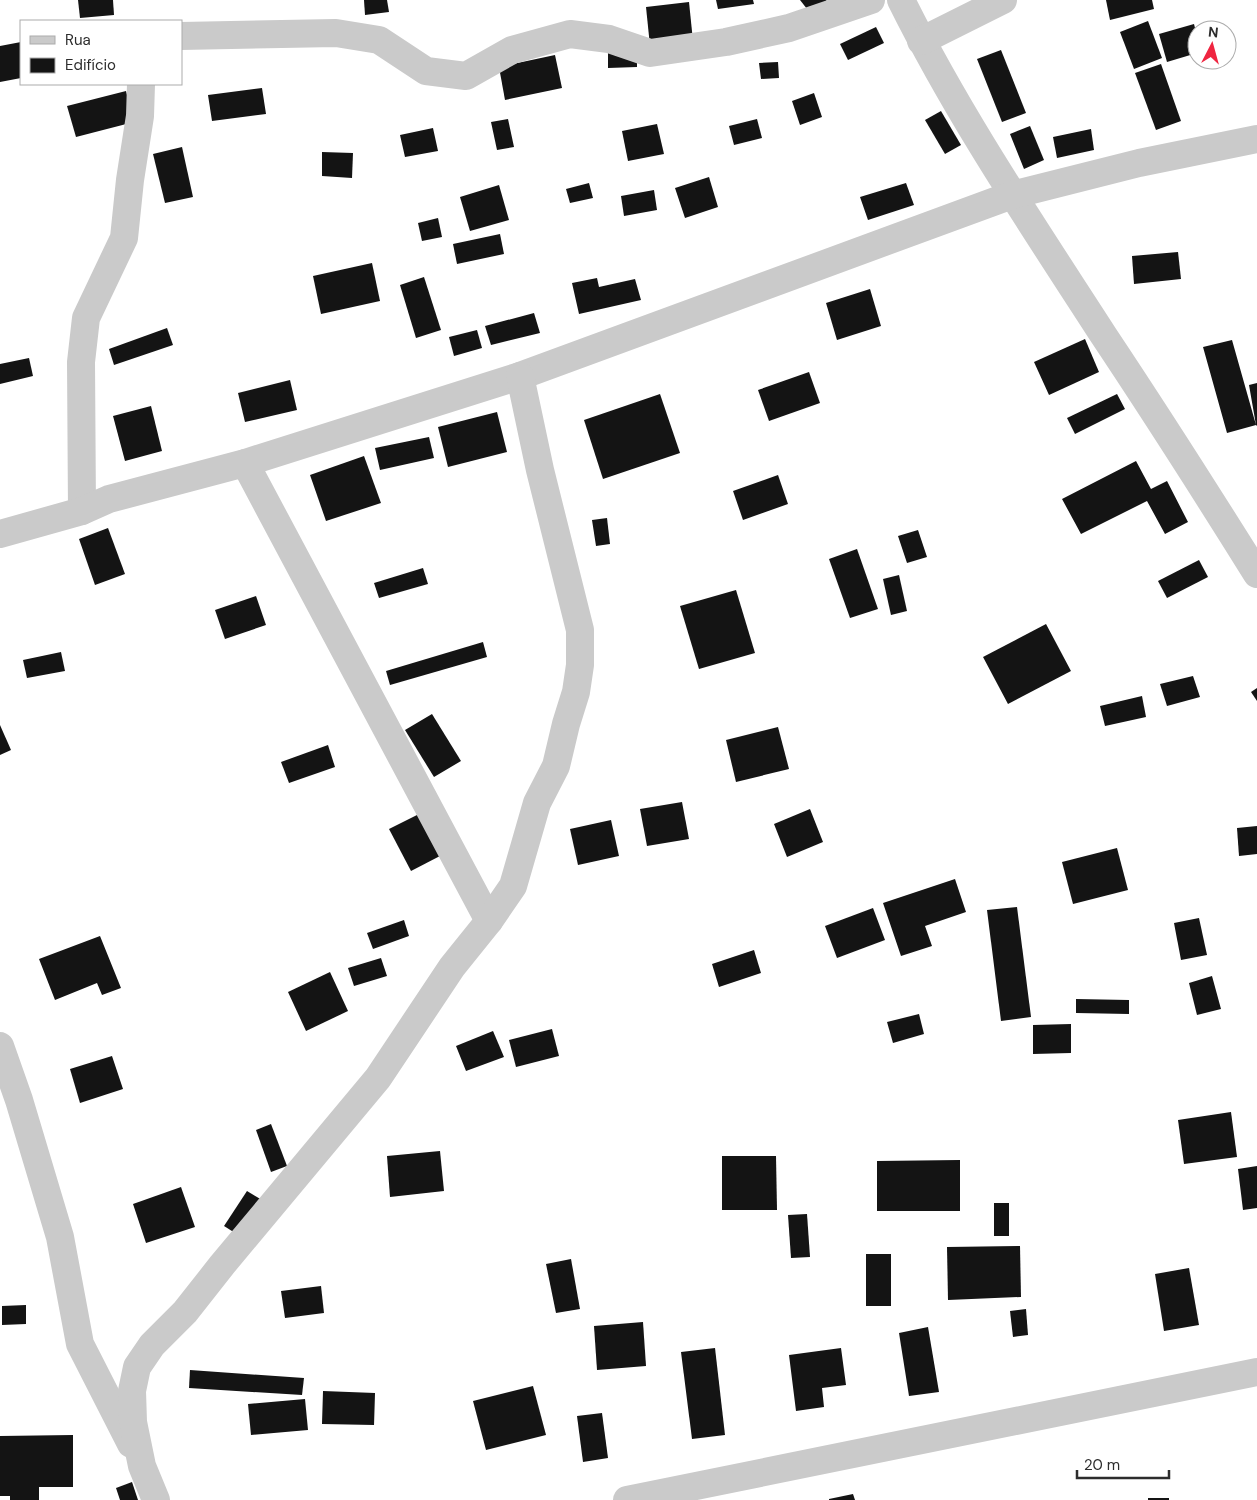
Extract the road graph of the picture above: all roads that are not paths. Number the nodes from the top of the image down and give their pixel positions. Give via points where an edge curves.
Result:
1 (871, 0) edge
2 (901, 0) edge
3 (1003, 0) edge
4 (182, 36) edge
5 (921, 41) junction
6 (141, 85) edge
7 (1257, 139) edge
8 (1012, 195) junction
9 (520, 376) junction
10 (245, 463) junction
11 (82, 511) junction
12 (0, 534) edge
13 (1257, 574) edge
14 (489, 921) junction
15 (0, 1046) edge
16 (1257, 1372) edge
17 (142, 1466) junction
18 (156, 1500) edge
19 (627, 1500) edge

1 - 4 street via 789,28 726,42 650,53 610,39 570,34 512,50 466,76 426,71 379,40 336,33
2 - 5 street
3 - 5 street
5 - 8 street
6 - 11 street via 124,238 86,318 82,362
7 - 8 street via 1138,163
8 - 9 street
8 - 13 street
9 - 10 street
9 - 14 street via 580,630 580,665 556,766 537,803 513,886
10 - 11 street via 109,499
10 - 14 street
11 - 12 street
14 - 17 street via 452,967 378,1078 185,1312 152,1344 137,1367 132,1392 133,1422
15 - 17 street via 60,1237 80,1344
16 - 19 street
17 - 18 street

